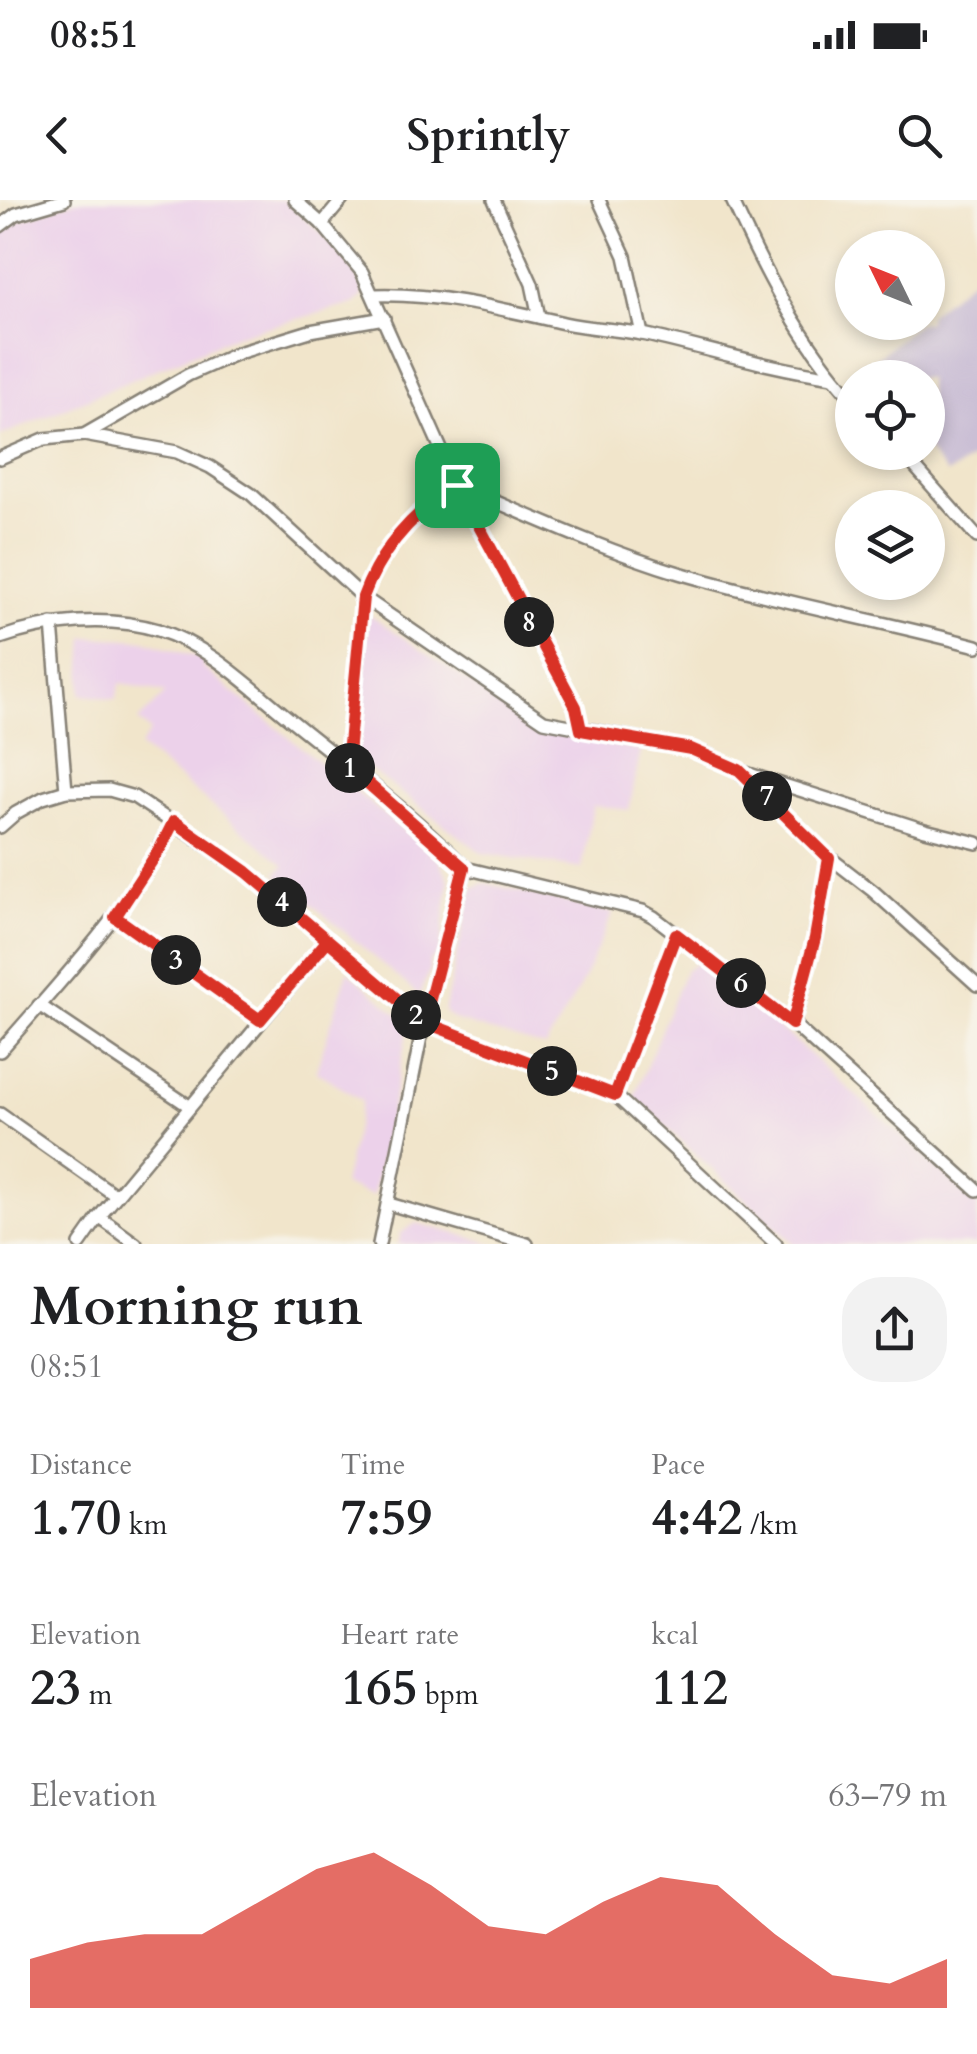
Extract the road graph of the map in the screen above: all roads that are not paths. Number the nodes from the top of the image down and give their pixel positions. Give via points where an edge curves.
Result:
1 (64, 200) edge
2 (295, 200) edge
3 (342, 200) edge
4 (494, 200) edge
5 (600, 200) edge
6 (732, 200) edge
7 (322, 224) junction
8 (0, 226) edge
9 (375, 295) junction
10 (540, 317) junction
11 (384, 318) junction
12 (642, 334) junction
13 (833, 376) junction
14 (835, 378) edge
15 (84, 435) junction
16 (0, 458) edge
17 (918, 470) edge
18 (457, 485) junction
19 (977, 538) edge
20 (363, 597) junction
21 (52, 624) junction
22 (0, 638) edge
23 (977, 646) edge
24 (581, 730) junction
25 (347, 765) junction
26 (739, 770) junction
27 (66, 791) junction
28 (174, 821) junction
29 (0, 827) edge
30 (977, 843) edge
31 (829, 858) junction
32 (464, 868) junction
33 (115, 917) junction
34 (676, 934) junction
35 (328, 940) junction
36 (977, 985) edge
37 (39, 1006) junction
38 (260, 1020) junction
39 (424, 1022) junction
40 (792, 1024) junction
41 (0, 1050) edge
42 (615, 1095) junction
43 (189, 1106) junction
44 (0, 1114) edge
45 (977, 1190) edge
46 (115, 1195) junction
47 (389, 1204) junction
48 (98, 1217) junction
49 (80, 1244) edge
50 (136, 1244) edge
51 (379, 1244) edge
52 (527, 1244) edge
53 (776, 1244) edge

1 - 8 street via 16,214
2 - 7 street
3 - 7 street
4 - 10 street
5 - 12 street via 625,256
6 - 13 street via 786,308
7 - 9 street
9 - 10 street
9 - 11 street
10 - 12 street
11 - 15 street via 238,353
11 - 18 street
12 - 13 street via 780,370
13 - 14 street
15 - 16 street via 44,438
15 - 20 street via 177,452 210,467 252,494
17 - 19 street
18 - 20 street via 430,502 388,547
18 - 23 street via 675,572
18 - 24 street via 576,707
20 - 24 street via 544,721
20 - 25 street
21 - 22 street
21 - 25 street via 107,622 157,630 193,646
21 - 27 street
24 - 26 street via 691,749
25 - 32 street
26 - 30 street
26 - 31 street
27 - 28 street via 109,790
27 - 29 street via 16,812
28 - 33 street
28 - 35 street
31 - 36 street
31 - 40 street
32 - 34 street via 643,911
32 - 39 street
33 - 37 street
33 - 38 street
34 - 40 street
34 - 42 street
35 - 38 street
35 - 39 street
37 - 41 street
37 - 43 street
38 - 43 street
39 - 42 street
39 - 47 street
40 - 45 street
42 - 53 street
43 - 46 street
44 - 46 street
46 - 48 street
47 - 51 street
47 - 52 street
48 - 49 street
48 - 50 street

